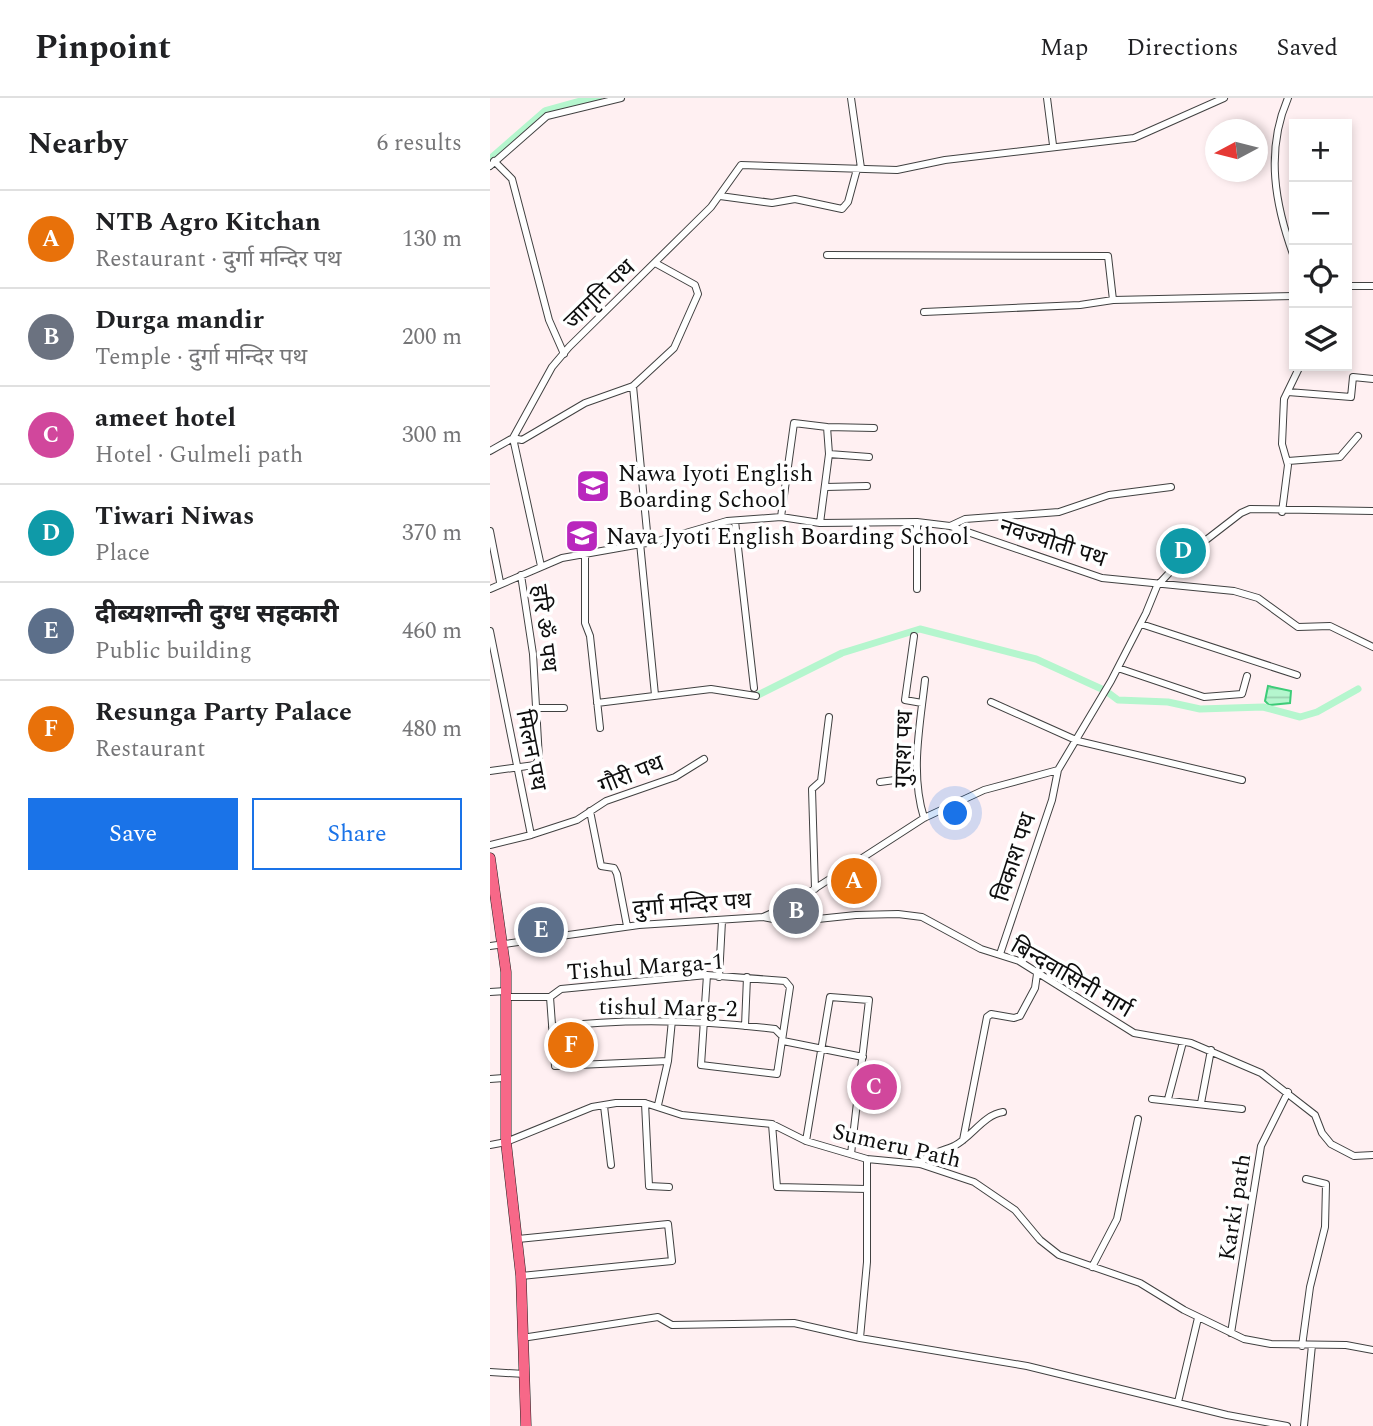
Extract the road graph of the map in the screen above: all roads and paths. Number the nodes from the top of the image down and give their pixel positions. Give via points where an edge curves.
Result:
1 (621, 98) edge
2 (851, 98) edge
3 (1047, 98) edge
4 (1224, 98) edge
5 (1288, 98) edge
6 (1053, 145) junction
7 (492, 163) edge
8 (859, 168) junction
9 (720, 197) junction
10 (1290, 245) edge
11 (827, 255) dead end
12 (657, 264) junction
13 (1352, 286) edge
14 (1373, 286) edge
15 (1289, 296) edge
16 (1113, 300) junction
17 (924, 312) dead end
18 (564, 354) junction
19 (1298, 371) edge
20 (1373, 379) edge
21 (633, 386) junction
22 (1288, 392) junction
23 (827, 428) junction
24 (874, 428) dead end
25 (1358, 436) dead end
26 (513, 438) junction
27 (490, 451) edge
28 (829, 454) junction
29 (869, 457) dead end
30 (1288, 461) junction
31 (867, 486) dead end
32 (826, 487) junction
33 (1171, 487) dead end
34 (1373, 510) edge
35 (1282, 512) junction
36 (781, 517) junction
37 (735, 521) junction
38 (917, 522) junction
39 (820, 523) junction
40 (950, 526) junction
41 (490, 531) edge
42 (648, 542) junction
43 (640, 543) junction
44 (585, 553) junction
45 (541, 566) junction
46 (521, 575) junction
47 (500, 582) junction
48 (1157, 586) junction
49 (490, 589) edge
50 (917, 589) dead end
51 (1141, 624) junction
52 (490, 631) edge
53 (914, 636) dead end
54 (1373, 647) edge
55 (1118, 668) junction
56 (1297, 675) dead end
57 (1247, 676) dead end
58 (925, 680) dead end
59 (655, 695) junction
60 (991, 702) dead end
61 (597, 703) junction
62 (922, 703) junction
63 (536, 708) junction
64 (564, 708) dead end
65 (828, 717) dead end
66 (600, 728) dead end
67 (1078, 741) junction
68 (704, 759) dead end
69 (518, 766) junction
70 (1058, 770) junction
71 (490, 771) edge
72 (917, 777) junction
73 (1242, 780) dead end
74 (880, 782) dead end
75 (590, 811) junction
76 (924, 818) junction
77 (531, 835) junction
78 (490, 845) edge
79 (490, 858) edge
80 (815, 890) junction
81 (763, 917) junction
82 (722, 920) junction
83 (627, 926) junction
84 (503, 945) junction
85 (490, 946) edge
86 (1000, 954) junction
87 (1037, 974) junction
88 (707, 975) junction
89 (719, 977) junction
90 (747, 977) junction
91 (490, 992) edge
92 (506, 994) junction
93 (550, 997) junction
94 (671, 1020) junction
95 (706, 1023) junction
96 (745, 1026) junction
97 (552, 1027) junction
98 (782, 1038) junction
99 (1183, 1042) junction
100 (823, 1048) junction
101 (1211, 1050) junction
102 (863, 1057) junction
103 (667, 1060) junction
104 (504, 1078) junction
105 (490, 1079) edge
106 (1288, 1091) junction
107 (1152, 1099) dead end
108 (1168, 1099) junction
109 (645, 1103) junction
110 (1201, 1103) junction
111 (657, 1105) junction
112 (604, 1106) junction
113 (1242, 1109) dead end
114 (1003, 1112) dead end
115 (1138, 1119) dead end
116 (772, 1124) junction
117 (963, 1140) junction
118 (806, 1141) junction
119 (506, 1142) junction
120 (490, 1145) edge
121 (851, 1154) junction
122 (1373, 1155) edge
123 (867, 1159) junction
124 (920, 1164) junction
125 (611, 1165) dead end
126 (1306, 1179) dead end
127 (670, 1187) dead end
128 (867, 1189) junction
129 (518, 1239) junction
130 (1092, 1267) junction
131 (521, 1276) junction
132 (1198, 1318) junction
133 (1231, 1333) junction
134 (522, 1338) junction
135 (860, 1338) junction
136 (1312, 1345) junction
137 (1302, 1346) junction
138 (1373, 1350) edge
139 (490, 1372) edge
140 (525, 1374) junction
141 (1178, 1402) junction
142 (526, 1426) edge
143 (1287, 1426) edge
144 (1304, 1426) edge

1 - 7 street via 547,116
2 - 8 street
3 - 6 street
4 - 6 street via 1134,138
5 - 10 street via 1279,124 1275,184
6 - 8 street via 897,170
7 - 18 street via 512,179 549,320
8 - 9 street, जागृति पथ via 741,165
8 - 9 street via 842,209 796,199 772,203
9 - 12 street, जागृति पथ
11 - 16 street via 1108,257
12 - 18 street, जागृति पथ via 605,309
12 - 21 street via 695,285 698,294 674,348
13 - 14 street
15 - 16 street
16 - 17 street
18 - 26 street, जागृति पथ
19 - 22 street
20 - 22 street via 1353,377 1351,397
21 - 26 street via 585,403 522,440
21 - 42 street
22 - 30 street via 1282,444
23 - 24 street
23 - 28 street
23 - 36 street via 794,423
25 - 30 street via 1340,457
26 - 27 street
26 - 45 street
28 - 29 street
28 - 32 street
30 - 35 street
31 - 32 street
32 - 39 street
33 - 40 street via 1109,495 1059,512 965,519
34 - 35 street
35 - 48 street via 1250,509 1241,513 1185,557
36 - 37 street, नवज्योती पथ
36 - 39 street, नवज्योती पथ
37 - 42 street, नवज्योती पथ
37 - 59 street via 755,692 711,689
38 - 39 street, नवज्योती पथ
38 - 40 street, नवज्योती पथ
38 - 50 street
40 - 48 street, नवज्योती पथ via 1097,578
41 - 47 street
42 - 43 street, नवज्योती पथ
43 - 44 street, नवज्योती पथ
43 - 59 street
44 - 45 street, नवज्योती पथ
44 - 61 street via 584,623 590,636
45 - 46 street, नवज्योती पथ
46 - 47 street, नवज्योती पथ
46 - 63 street, हरि ॐ पथ
47 - 49 street, नवज्योती पथ
48 - 51 street
48 - 54 street, नवज्योती पथ via 1220,589 1258,598 1298,627 1330,626
51 - 55 street
51 - 56 street
52 - 69 street, मिलन पथ
53 - 62 street via 905,700
55 - 57 street via 1204,697 1242,694
55 - 67 street
58 - 62 street, गुराश पथ
59 - 61 street
60 - 67 street
61 - 66 street
62 - 72 street, गुराश पथ
63 - 64 street
63 - 69 street, हरि ॐ पथ via 539,759 535,765
65 - 80 street via 821,781 812,789
67 - 70 street
67 - 73 street
68 - 75 street, गौरी पथ via 675,777
69 - 71 street
69 - 77 street, मिलन पथ
70 - 76 street, दुर्गा मन्दिर पथ via 985,790
70 - 86 street, विकाश पथ
72 - 74 street
72 - 76 street, गुराश पथ
75 - 77 street, गौरी पथ
75 - 83 street via 601,866 614,868 617,874
76 - 80 street, दुर्गा मन्दिर पथ
77 - 78 street
79 - 84 main road
80 - 81 street, दुर्गा मन्दिर पथ
81 - 82 street, दुर्गा मन्दिर पथ
81 - 86 street, बिन्दवासिनी मार्ग via 789,922 911,915
82 - 83 street, दुर्गा मन्दिर पथ
82 - 89 street
83 - 84 street, दुर्गा मन्दिर पथ
84 - 85 street, दुर्गा मन्दिर पथ
84 - 92 main road
86 - 87 street, बिन्दवासिनी मार्ग
87 - 99 street, बिन्दवासिनी मार्ग via 1134,1033
87 - 117 street via 1020,1016 987,1017
88 - 89 street, Tishul Marga-1
88 - 93 street, Tishul Marga-1 via 561,989
88 - 95 street
89 - 90 street, Tishul Marga-1
90 - 96 street
90 - 98 street, Tishul Marga-1 via 785,981 790,987
91 - 92 street, Tishul Marga-1
92 - 93 street, Tishul Marga-1
92 - 104 main road
93 - 97 street
94 - 95 street, tishul Marg-2
94 - 97 street, tishul Marg-2 via 611,1020
94 - 103 street
95 - 96 street, tishul Marg-2
95 - 98 street via 701,1065 777,1073
96 - 98 street, tishul Marg-2 via 775,1030
97 - 103 street via 555,1066
98 - 100 street, tishul Marg-2
99 - 101 street, बिन्दवासिनी मार्ग
99 - 108 street
100 - 102 street, tishul Marg-2
100 - 102 street via 831,997 869,1000
100 - 118 street
101 - 106 street, बिन्दवासिनी मार्ग
101 - 110 street
102 - 121 street
103 - 111 street
104 - 105 street
104 - 119 main road
106 - 122 street, बिन्दवासिनी मार्ग via 1315,1115 1331,1144 1354,1156
106 - 133 street, Karki path via 1261,1146
107 - 108 street
108 - 110 street
109 - 111 street, Sumeru Path
109 - 112 street, Sumeru Path
109 - 127 street via 649,1186
110 - 113 street
111 - 116 street, Sumeru Path via 682,1115
112 - 119 street, Sumeru Path
112 - 125 street
114 - 117 street via 990,1115
115 - 130 street via 1117,1219
116 - 118 street, Sumeru Path
116 - 128 street via 777,1187
117 - 124 street
118 - 121 street, Sumeru Path
119 - 120 street, Sumeru Path
119 - 129 main road
121 - 123 street, Sumeru Path
123 - 124 street, Sumeru Path
123 - 128 street
124 - 130 street, Sumeru Path via 988,1190 1015,1210 1049,1248
126 - 137 street via 1326,1184 1325,1227
128 - 135 street
129 - 131 main road
129 - 131 street via 668,1224 672,1261
130 - 132 street, Sumeru Path via 1140,1283
131 - 134 main road
132 - 133 street, Sumeru Path
132 - 141 street
133 - 137 street, Sumeru Path via 1263,1343
134 - 135 street via 658,1317 671,1325 785,1322
134 - 140 main road
135 - 141 street via 1027,1366
136 - 137 street, Sumeru Path
136 - 138 street, Sumeru Path
136 - 144 street
139 - 140 street
140 - 142 main road
141 - 143 street

